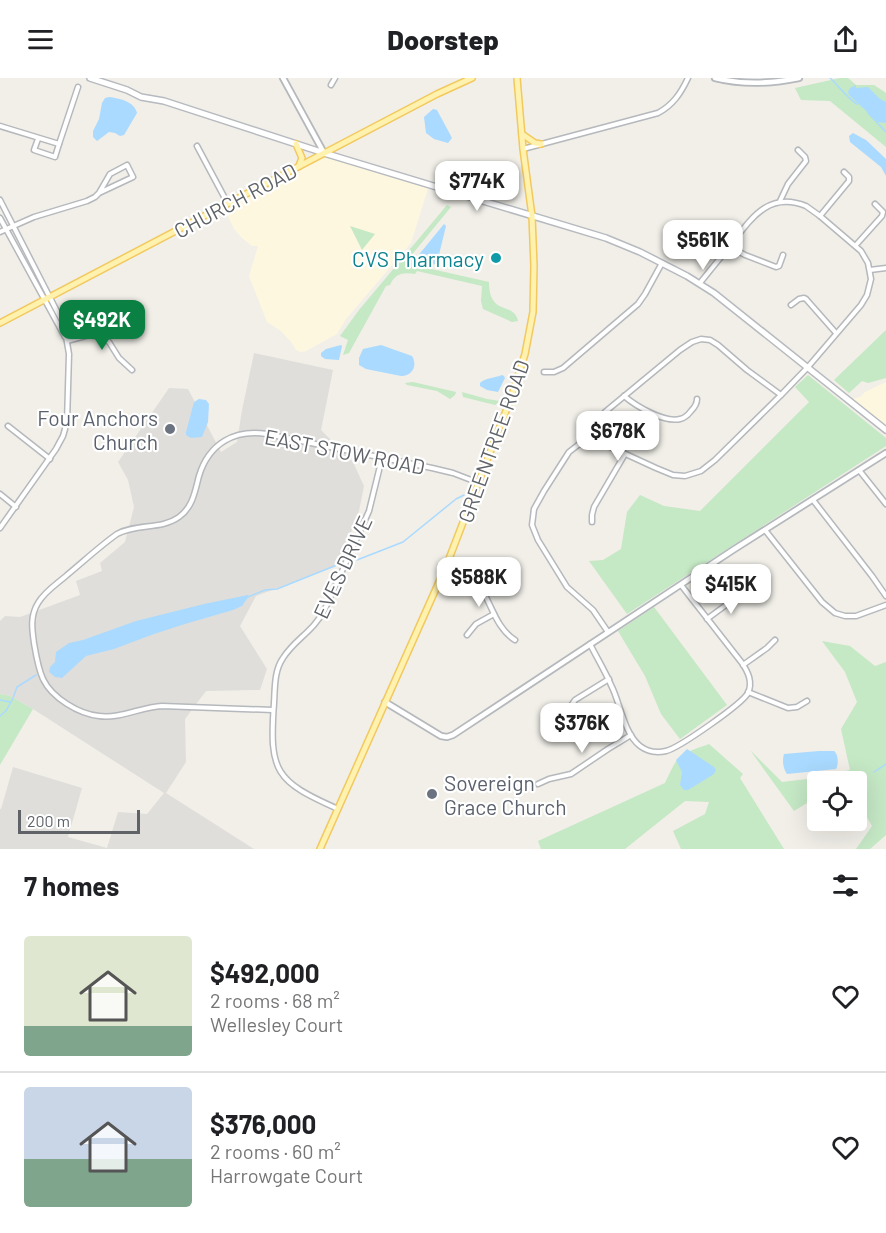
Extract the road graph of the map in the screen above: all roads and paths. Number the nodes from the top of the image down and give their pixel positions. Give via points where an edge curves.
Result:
1 (90, 78) edge
2 (283, 78) edge
3 (335, 78) edge
4 (472, 78) edge
5 (516, 78) edge
6 (688, 78) edge
7 (715, 78) edge
8 (799, 78) edge
9 (331, 85) dead end
10 (78, 87) dead end
11 (0, 126) edge
12 (522, 134) junction
13 (38, 139) junction
14 (59, 144) junction
15 (296, 144) junction
16 (541, 144) junction
17 (197, 146) dead end
18 (523, 149) junction
19 (798, 150) dead end
20 (324, 153) junction
21 (299, 166) junction
22 (844, 172) dead end
23 (99, 193) junction
24 (0, 200) edge
25 (780, 202) junction
26 (228, 204) junction
27 (875, 204) dead end
28 (532, 216) junction
29 (820, 216) junction
30 (0, 218) edge
31 (14, 226) junction
32 (6, 228) junction
33 (0, 232) edge
34 (856, 245) junction
35 (729, 246) junction
36 (783, 255) dead end
37 (662, 262) junction
38 (886, 268) edge
39 (870, 270) junction
40 (700, 283) junction
41 (47, 298) junction
42 (791, 305) dead end
43 (0, 323) edge
44 (836, 333) junction
45 (67, 341) junction
46 (807, 367) junction
47 (132, 370) dead end
48 (544, 372) dead end
49 (781, 395) junction
50 (624, 396) junction
51 (698, 399) dead end
52 (8, 426) dead end
53 (886, 430) edge
54 (594, 442) junction
55 (886, 453) edge
56 (626, 454) junction
57 (382, 458) junction
58 (50, 459) junction
59 (859, 470) junction
60 (479, 483) junction
61 (0, 494) edge
62 (813, 500) junction
63 (886, 502) edge
64 (16, 507) junction
65 (592, 522) dead end
66 (0, 528) edge
67 (765, 530) junction
68 (447, 564) junction
69 (681, 585) junction
70 (737, 594) dead end
71 (886, 596) edge
72 (886, 605) edge
73 (494, 614) junction
74 (707, 619) junction
75 (608, 632) junction
76 (467, 635) dead end
77 (515, 640) dead end
78 (775, 640) dead end
79 (590, 644) junction
80 (743, 665) junction
81 (609, 679) junction
82 (748, 692) junction
83 (807, 701) dead end
84 (385, 702) junction
85 (273, 710) junction
86 (565, 714) dead end
87 (631, 735) junction
88 (538, 784) dead end
89 (338, 809) junction
90 (320, 849) edge

1 - 15 main road
2 - 20 street
3 - 9 street
4 - 20 main road, CHURCH ROAD
5 - 12 main road, GREENTREE ROAD
6 - 16 street via 671,104 652,116
7 - 8 street via 758,84
10 - 14 street
11 - 13 street
12 - 16 main road
12 - 18 main road, GREENTREE ROAD
13 - 14 street
13 - 14 street via 34,150 55,157
15 - 20 main road
15 - 21 main road via 302,158
16 - 18 street
17 - 26 street
18 - 28 main road, GREENTREE ROAD
19 - 25 street via 806,161
20 - 21 main road, CHURCH ROAD
20 - 28 main road
21 - 26 main road, CHURCH ROAD
22 - 29 street via 849,181
23 - 23 street via 133,177 127,165 110,174
23 - 31 street via 87,201
24 - 31 street
25 - 29 street via 802,205
25 - 35 street via 760,210
26 - 41 main road, CHURCH ROAD
27 - 34 street via 882,216
28 - 37 main road via 615,241
28 - 60 main road, GREENTREE ROAD via 534,286 530,333 519,376
29 - 34 street
30 - 32 street
31 - 32 street
31 - 41 street
32 - 33 street
32 - 41 street
34 - 39 street
35 - 36 street via 777,267
35 - 40 street
37 - 40 main road
37 - 48 street via 639,304 563,368
38 - 39 street
39 - 44 street via 865,298
40 - 46 main road
41 - 43 main road, CHURCH ROAD
41 - 45 street via 64,325
42 - 44 street via 804,298
44 - 46 street
45 - 47 street via 89,335 102,337
45 - 58 street via 67,422
46 - 49 street
46 - 53 main road
49 - 50 street via 718,345 701,339 680,350
49 - 56 street via 715,460 696,473 674,475
50 - 51 street via 651,413 676,420 688,415
50 - 54 street via 602,416
52 - 58 street
54 - 56 street
54 - 75 street via 578,445 566,457 536,505 532,525 564,582 593,610
55 - 59 street
56 - 65 street via 594,507
57 - 60 street, EAST STOW ROAD
57 - 85 street, EVES DRIVE via 369,511 325,609 317,624 280,662
57 - 85 street, EAST STOW ROAD via 259,433 228,438 206,458 193,498 182,515 164,524 130,528 117,534 42,597 36,607 32,624 42,678 61,699 84,712 110,716 162,706
58 - 64 street
59 - 62 street
59 - 63 street
60 - 68 main road, GREENTREE ROAD
61 - 64 street
62 - 67 street
62 - 71 street
64 - 66 street
67 - 69 street
67 - 72 street via 835,613 856,616
68 - 73 street via 476,582
68 - 84 main road, GREENTREE ROAD
69 - 74 street
69 - 75 street
70 - 74 street
73 - 76 street via 476,624
73 - 77 street via 503,630
74 - 80 street
75 - 79 street
78 - 80 street
79 - 81 street
79 - 84 street via 447,737
80 - 82 street via 750,681
81 - 86 street via 575,700
81 - 87 street
82 - 83 street via 788,708
82 - 87 street via 735,706 672,749 646,750
84 - 89 main road, GREENTREE ROAD
85 - 89 street, EVES DRIVE via 273,749 279,770 298,789
87 - 88 street via 572,774
89 - 90 main road, GREENTREE ROAD

